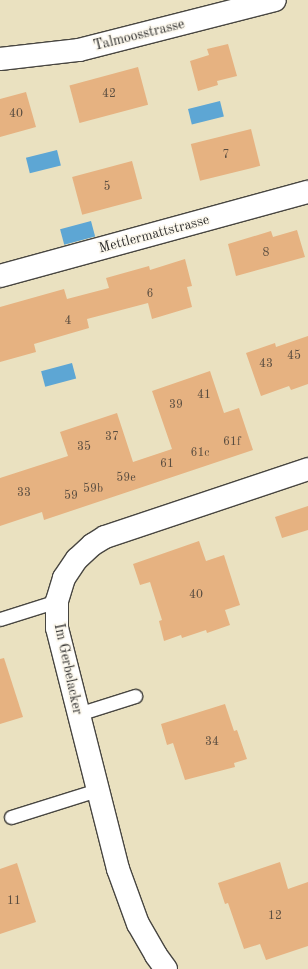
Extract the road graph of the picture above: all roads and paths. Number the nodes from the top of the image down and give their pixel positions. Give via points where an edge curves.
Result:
1 (275, 0) edge
2 (0, 59) edge
3 (308, 192) edge
4 (0, 276) edge
5 (308, 469) edge
6 (57, 601) junction
7 (0, 619) edge
8 (135, 696) dead end
9 (78, 714) junction
10 (97, 790) junction
11 (11, 817) dead end
12 (166, 969) edge

1 - 2 street, Talmoosstrasse via 79,50
3 - 4 street, Mettlermattstrasse
5 - 6 street, Im Gerbelacker via 105,537 77,559 64,578
6 - 7 lane
6 - 9 street, Im Gerbelacker via 57,628
8 - 9 lane
9 - 10 street, Im Gerbelacker
10 - 11 lane
10 - 12 street, Im Gerbelacker via 130,906 148,943

